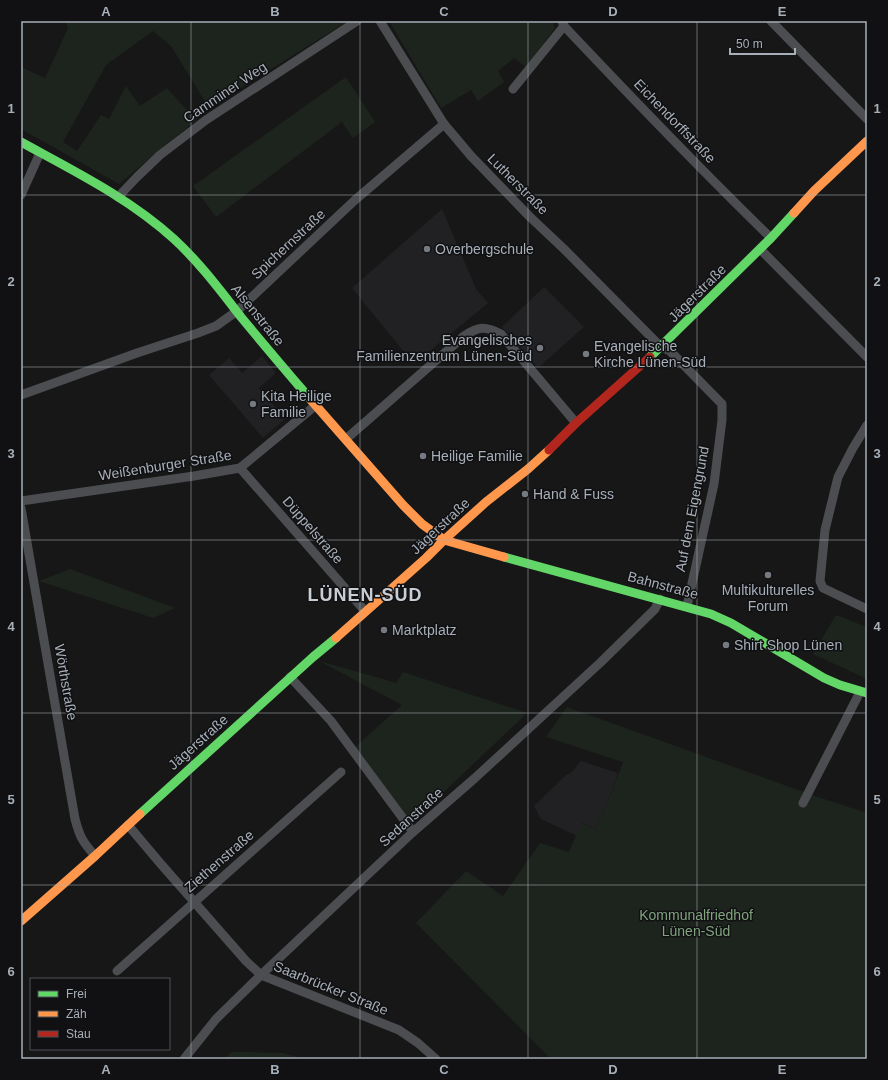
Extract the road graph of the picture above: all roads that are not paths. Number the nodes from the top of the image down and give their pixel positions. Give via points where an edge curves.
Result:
1 (357, 21) edge
2 (380, 21) edge
3 (771, 21) edge
4 (563, 23) edge
5 (513, 89) dead end
6 (867, 119) edge
7 (444, 124) junction
8 (21, 142) edge
9 (865, 146) edge
10 (40, 152) junction
11 (21, 195) edge
12 (118, 197) junction
13 (771, 238) junction
14 (760, 249) junction
15 (237, 311) junction
16 (662, 347) junction
17 (867, 357) edge
18 (21, 395) edge
19 (316, 405) junction
20 (576, 423) junction
21 (867, 425) edge
22 (346, 439) junction
23 (240, 468) junction
24 (21, 501) edge
25 (21, 508) edge
26 (444, 540) junction
27 (660, 599) junction
28 (687, 606) junction
29 (867, 609) edge
30 (365, 611) junction
31 (290, 677) junction
32 (863, 692) edge
33 (341, 772) dead end
34 (803, 803) dead end
35 (128, 825) junction
36 (413, 832) junction
37 (95, 856) junction
38 (194, 902) junction
39 (21, 921) edge
40 (116, 971) dead end
41 (261, 975) junction
42 (184, 1059) edge
43 (436, 1059) edge

1 - 12 street, Camminer Weg via 206,120 160,155
2 - 7 street, Lutherstraße
3 - 6 street
4 - 5 street
4 - 13 street, Eichendorffstraße
7 - 15 street, Spichernstraße via 355,200
7 - 16 street, Lutherstraße via 495,182
8 - 10 street, Alsenstraße
9 - 13 street, Jägerstraße via 814,191
10 - 11 street
10 - 12 street, Alsenstraße
12 - 15 street, Alsenstraße via 144,215 185,250
13 - 14 street, Jägerstraße
14 - 16 street, Jägerstraße
14 - 17 street
15 - 18 street, Spichernstraße via 216,326
15 - 19 street, Alsenstraße
16 - 20 street, Jägerstraße
16 - 28 street, Auf dem Eigengrund via 670,351 722,404 714,484
19 - 22 street, Alsenstraße
19 - 23 street, Weißenburger Straße
20 - 22 street via 501,334 482,327 464,336
20 - 26 street, Jägerstraße via 540,458
21 - 29 street via 838,477 825,530 820,580 823,588
22 - 26 street, Alsenstraße via 414,517
23 - 24 street, Weißenburger Straße
23 - 30 street, Düppelstraße
25 - 37 street, Wörthstraße via 75,819 78,833
26 - 27 street, Bahnstraße
26 - 30 street, Jägerstraße
27 - 28 street, Bahnstraße
27 - 36 street, Sedanstraße via 652,613 601,662
28 - 32 street, Bahnstraße via 719,617 840,686
30 - 31 street, Jägerstraße
31 - 35 street, Jägerstraße
31 - 36 street via 330,721
32 - 34 street, Bahnstraße
33 - 38 street, Ziethenstraße
35 - 37 street, Jägerstraße
35 - 38 street, Saarbrücker Straße
36 - 41 street, Sedanstraße
37 - 39 street, Jägerstraße
38 - 40 street, Ziethenstraße
38 - 41 street, Saarbrücker Straße
41 - 42 street, Sedanstraße via 216,1019
41 - 43 street, Saarbrücker Straße via 399,1030

